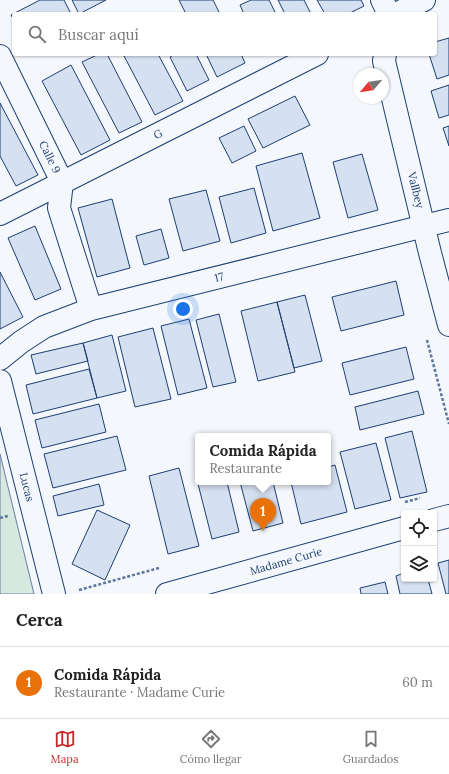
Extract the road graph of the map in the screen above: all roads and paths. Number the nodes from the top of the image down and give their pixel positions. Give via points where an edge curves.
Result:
1 (382, 0) edge
2 (424, 0) edge
3 (388, 12) edge
4 (400, 12) edge
5 (0, 56) edge
6 (312, 56) edge
7 (385, 56) edge
8 (62, 182) junction
9 (0, 214) edge
10 (449, 220) edge
11 (424, 225) junction
12 (91, 309) junction
13 (449, 325) edge
14 (0, 359) edge
15 (0, 381) edge
16 (8, 516) dead end
17 (449, 516) edge
18 (0, 518) edge
19 (437, 519) edge
20 (401, 529) edge
21 (54, 594) edge
22 (167, 594) edge

1 - 3 street
2 - 4 street
5 - 8 street, Calle 9
6 - 8 street, G
7 - 11 street, Vallbey via 384,62
8 - 9 street, G
8 - 12 street, Calle 9 via 59,208
10 - 11 street, 17
11 - 12 street, 17
11 - 13 street, Vallbey
12 - 14 street, 17 via 44,327
15 - 21 street, Lucas
16 - 18 path
17 - 19 street
20 - 22 street, Madame Curie

